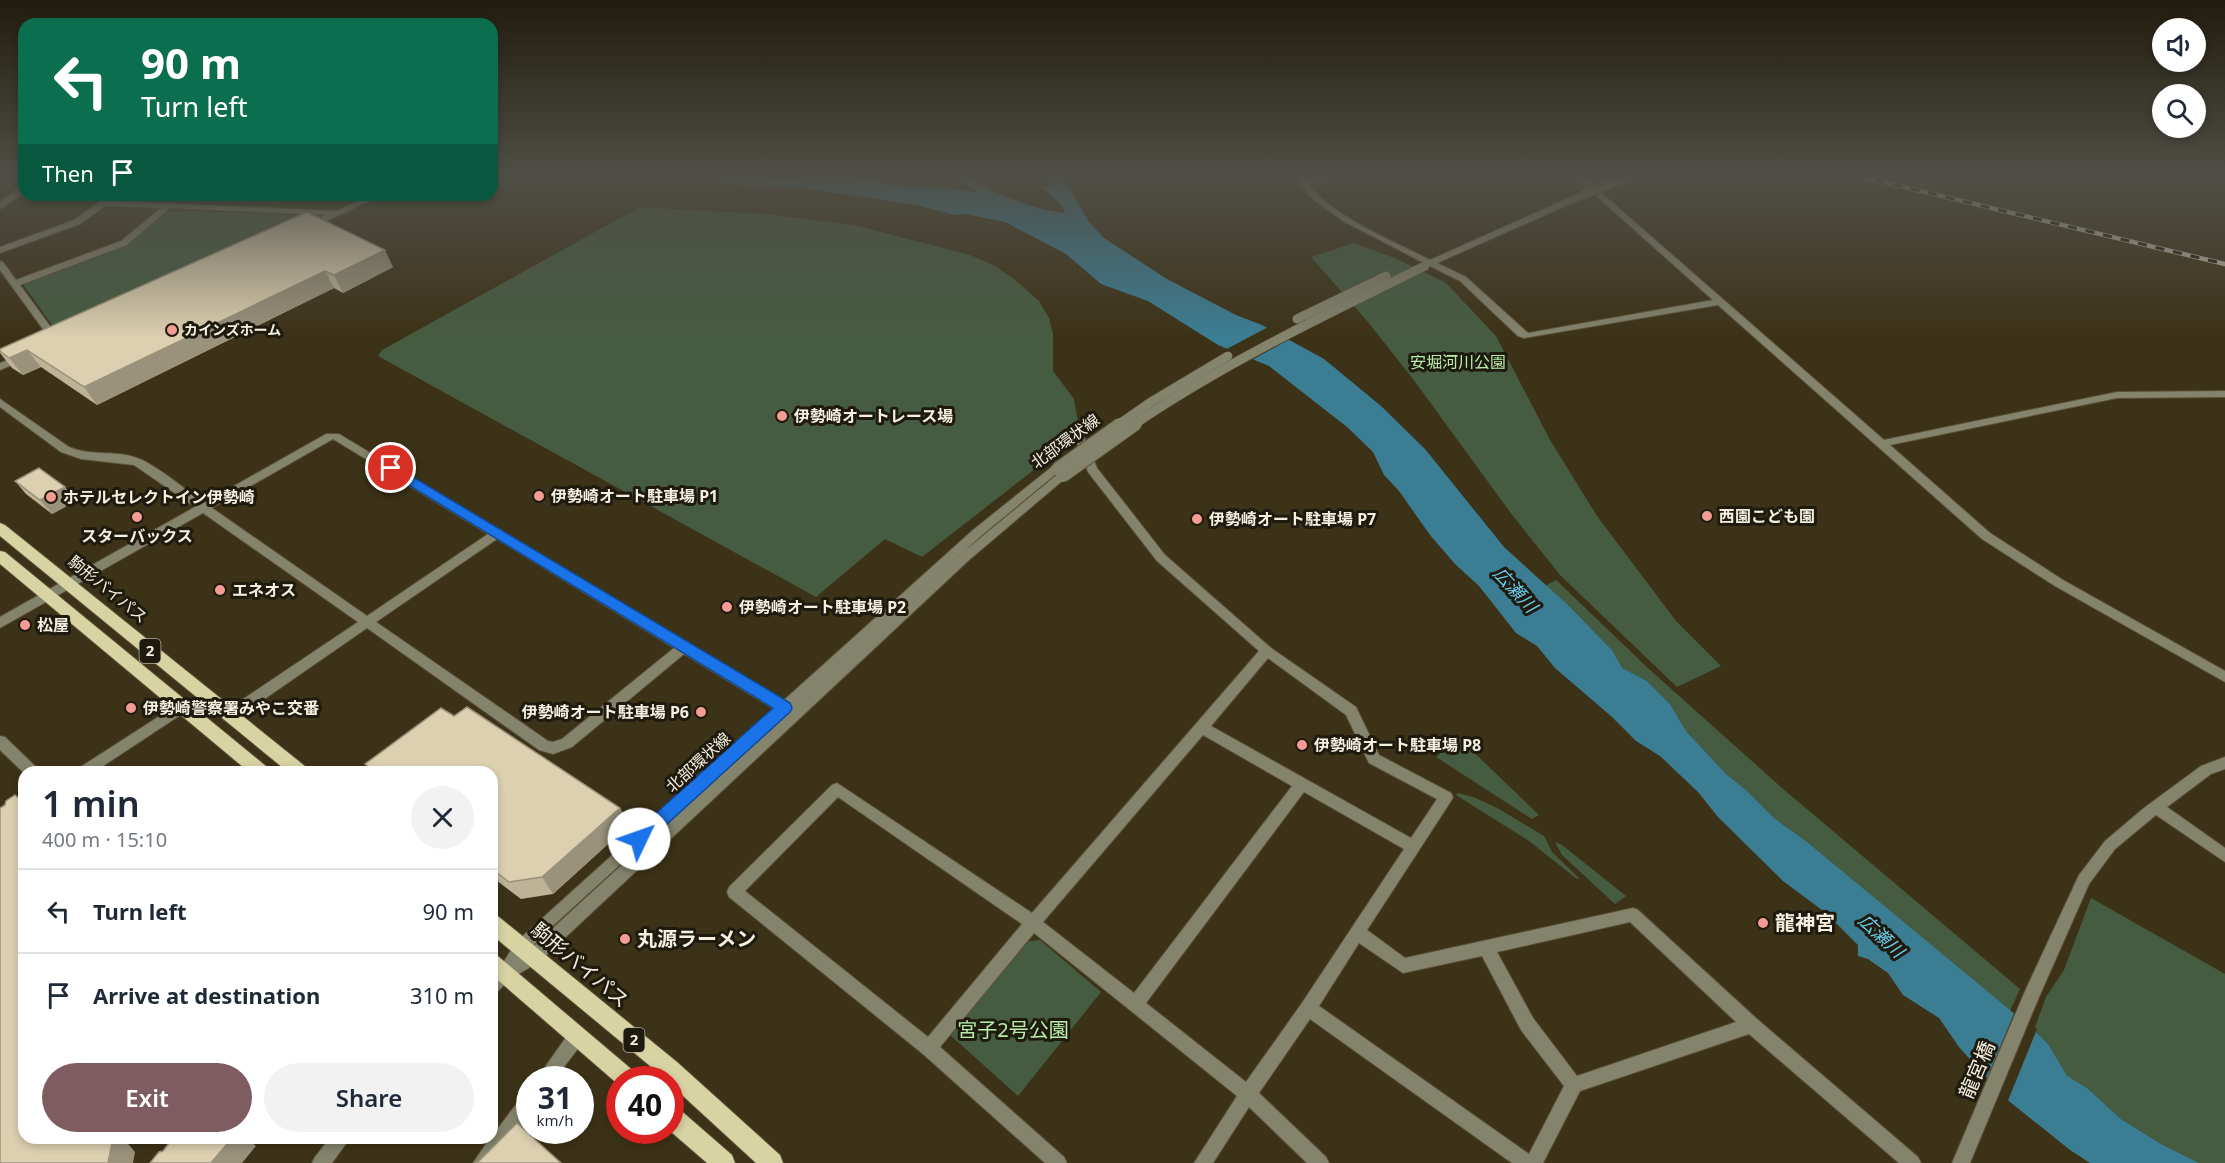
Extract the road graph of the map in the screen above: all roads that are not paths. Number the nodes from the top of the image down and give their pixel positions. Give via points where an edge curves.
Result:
1 (54, 230) edge
2 (139, 230) edge
3 (1365, 230) edge
4 (1494, 230) edge
5 (1639, 230) edge
6 (0, 250) edge
7 (1424, 262) junction
8 (0, 264) edge
9 (14, 284) junction
10 (1719, 302) junction
11 (68, 337) edge
12 (28, 354) edge
13 (0, 367) edge
14 (2225, 394) edge
15 (0, 402) edge
16 (1080, 439) dead end
17 (1880, 444) junction
18 (204, 506) junction
19 (0, 528) edge
20 (498, 533) junction
21 (0, 556) edge
22 (68, 583) junction
23 (48, 596) junction
24 (366, 622) junction
25 (0, 623) edge
26 (684, 647) junction
27 (1267, 651) junction
28 (2225, 677) edge
29 (183, 706) junction
30 (789, 711) junction
31 (229, 716) junction
32 (1201, 727) junction
33 (0, 741) edge
34 (2225, 763) edge
35 (26, 766) edge
36 (93, 766) edge
37 (254, 766) edge
38 (292, 766) edge
39 (1302, 785) junction
40 (2156, 807) junction
41 (1413, 847) junction
42 (2225, 856) edge
43 (1033, 923) junction
44 (498, 928) edge
45 (1356, 932) junction
46 (1486, 947) junction
47 (527, 952) junction
48 (498, 973) edge
49 (498, 976) edge
50 (1135, 1004) junction
51 (1308, 1008) junction
52 (1751, 1025) junction
53 (578, 1036) junction
54 (929, 1048) junction
55 (555, 1066) edge
56 (613, 1066) edge
57 (1574, 1085) junction
58 (1248, 1094) junction
59 (516, 1118) edge
60 (684, 1128) edge
61 (498, 1142) edge
62 (337, 1144) edge
63 (496, 1144) edge
64 (321, 1163) edge
65 (482, 1163) edge
66 (724, 1163) edge
67 (772, 1163) edge
68 (1058, 1163) edge
69 (1203, 1163) edge
70 (1320, 1163) edge
71 (1527, 1163) edge
72 (1534, 1163) edge
73 (1912, 1163) edge
74 (1961, 1163) edge

1 - 6 street
2 - 9 street via 124,243
3 - 7 street
4 - 7 street, 北部環状線
5 - 10 street
7 - 10 street via 1463,279 1527,336
7 - 30 street, 北部環状線, bridge via 1220,370 1060,472
8 - 9 street
9 - 11 street via 52,344
10 - 17 street
12 - 13 street
14 - 17 street via 2117,395
15 - 18 street via 65,450 83,456 138,462
16 - 27 street via 1092,469 1161,558
17 - 28 street via 2005,549
18 - 20 street via 336,436
18 - 22 street
18 - 24 street
19 - 22 main road, 駒形バイパス / 2
20 - 24 street
20 - 26 street
21 - 23 main road, 2
22 - 23 street
22 - 31 main road, 駒形バイパス / 2
23 - 25 street
23 - 29 main road, 2
24 - 26 street via 548,748 567,743
24 - 31 street
26 - 30 street
27 - 32 street
27 - 41 street via 1351,711 1374,759 1446,797
29 - 36 street
29 - 37 main road, 2
30 - 47 street, 北部環状線
31 - 38 main road, 駒形バイパス / 2
32 - 39 street
32 - 43 street
33 - 35 street
34 - 40 street, 龍宮橋 via 2206,770
39 - 41 street
39 - 50 street
40 - 42 street
40 - 74 street, 龍宮橋 via 2110,844 2084,880
41 - 45 street
43 - 50 street
43 - 54 street
43 - 54 street via 837,789 734,892
44 - 47 main road, 駒形バイパス / 2
45 - 46 street via 1403,966
45 - 51 street
46 - 52 street via 1633,915
46 - 57 street via 1527,1024
47 - 48 street, 北部環状線
47 - 67 main road, 駒形バイパス / 2 via 670,1069
49 - 53 main road, 2
50 - 58 street
51 - 58 street
51 - 71 street
52 - 57 street
52 - 73 street
53 - 55 street
53 - 56 main road, 2
54 - 68 street
57 - 72 street
58 - 69 street
58 - 70 street
59 - 61 street
60 - 66 main road
62 - 64 street
63 - 65 street

